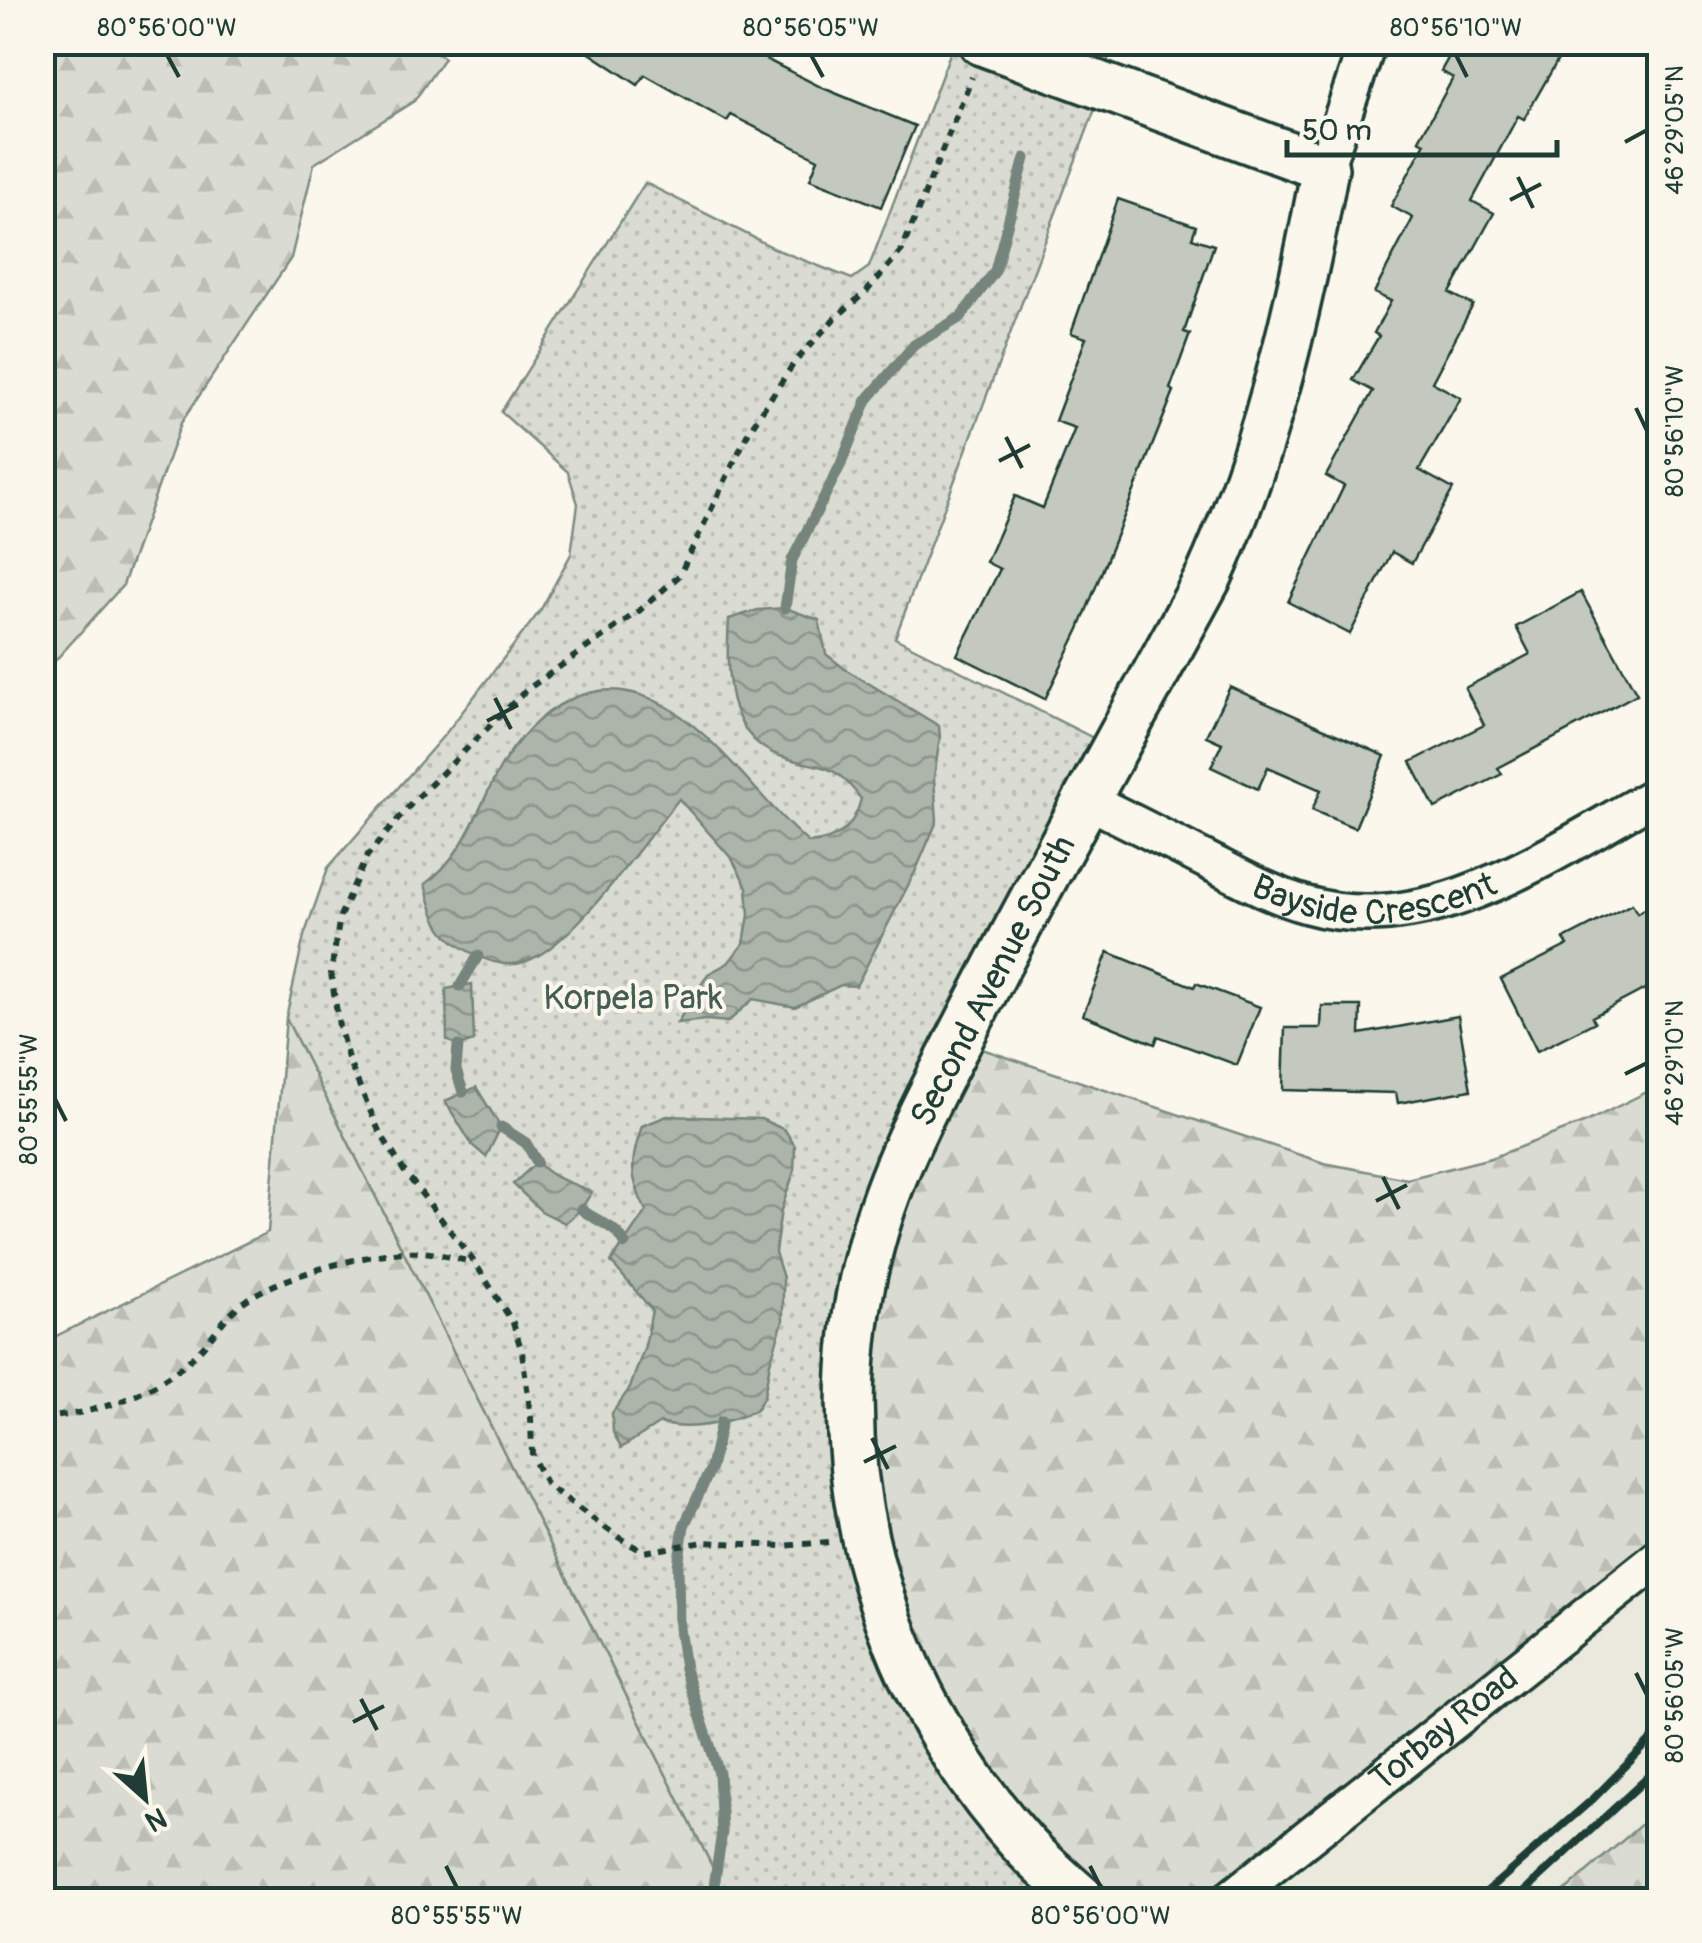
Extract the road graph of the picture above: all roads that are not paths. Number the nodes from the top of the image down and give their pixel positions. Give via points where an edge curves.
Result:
1 (1368, 42) edge
2 (984, 43) edge
3 (1325, 168) junction
4 (1660, 793) edge
5 (1087, 800) junction
6 (1660, 1557) edge
7 (1083, 1900) edge
8 (1229, 1900) edge

1 - 3 street, Second Avenue South
2 - 3 street
3 - 5 street, Second Avenue South via 1290,341 1231,528
4 - 5 street, Bayside Crescent via 1470,894 1388,913 1308,906 1268,891
5 - 7 street, Second Avenue South via 926,1105 872,1241 852,1350 850,1410 864,1538 898,1652 973,1782 1024,1845
6 - 8 street, Torbay Road

